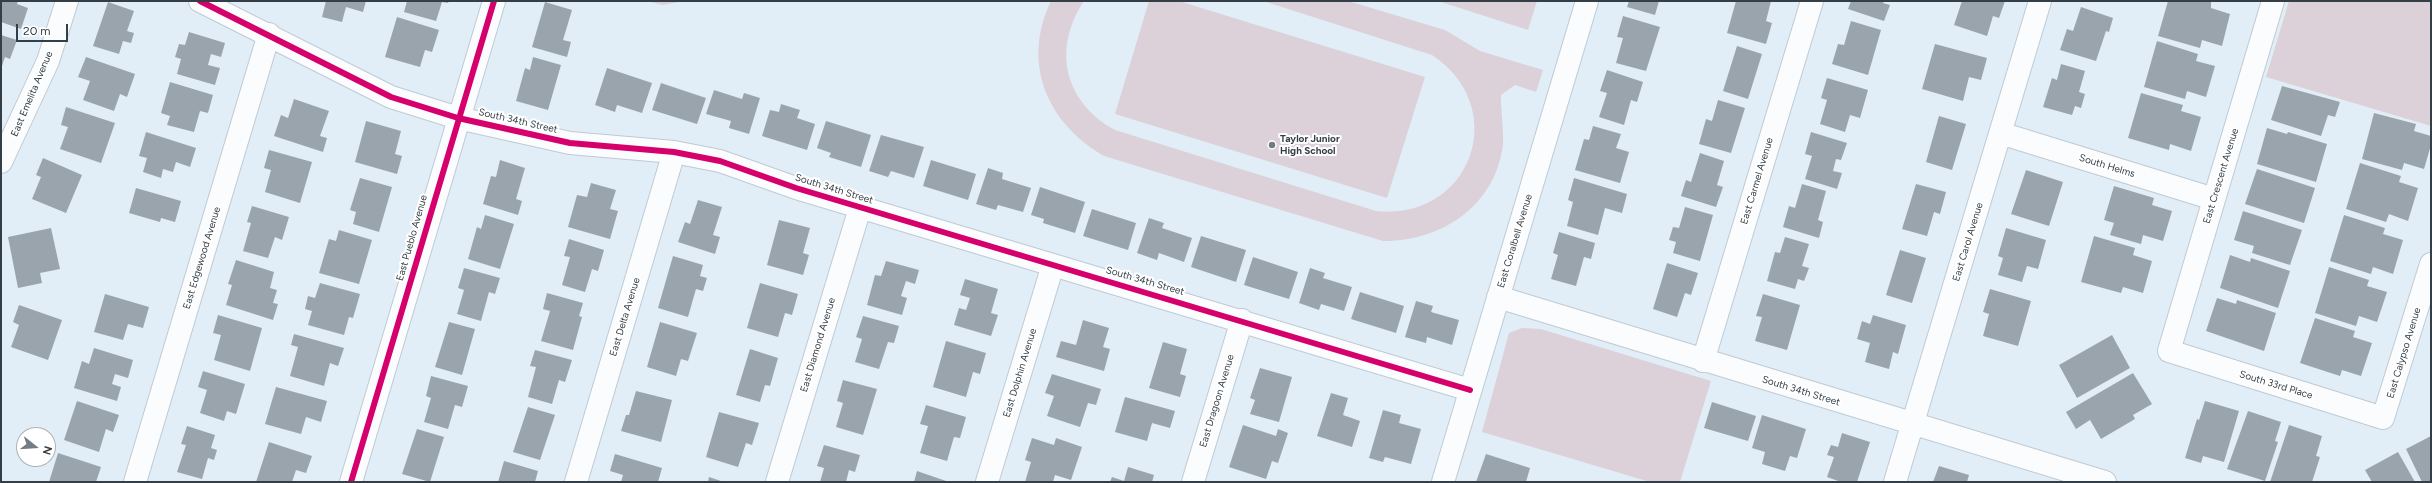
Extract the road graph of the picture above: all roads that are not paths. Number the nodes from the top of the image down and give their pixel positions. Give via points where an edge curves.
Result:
1 (67, 1) edge
2 (200, 1) edge
3 (494, 1) edge
4 (1587, 1) edge
5 (1812, 1) edge
6 (2040, 1) edge
7 (2273, 1) edge
8 (269, 34) junction
9 (458, 118) junction
10 (2000, 133) junction
11 (674, 152) junction
12 (1, 162) edge
13 (2214, 199) junction
14 (860, 208) junction
15 (2431, 264) edge
16 (1053, 265) junction
17 (1498, 297) junction
18 (1242, 320) junction
19 (2169, 351) joint
20 (1703, 361) junction
21 (1470, 390) junction
22 (2383, 418) joint
23 (1913, 425) junction
24 (135, 482) edge
25 (351, 482) edge
26 (576, 482) edge
27 (777, 482) edge
28 (987, 482) edge
29 (1193, 482) edge
30 (1443, 482) edge
31 (1895, 482) edge
32 (2105, 482) edge

1 - 12 street, East Emelita Avenue via 48,60
2 - 8 street, South 34th Street
3 - 9 street, East Pueblo Avenue
4 - 17 street, East Coralbell Avenue
5 - 20 street, East Carmel Avenue
6 - 10 street, East Carol Avenue
7 - 13 street, East Crescent Avenue
8 - 9 street, South 34th Street via 391,98
8 - 24 street, East Edgewood Avenue
9 - 11 street, South 34th Street via 570,143
9 - 25 street, East Pueblo Avenue
10 - 13 street, South Helms
10 - 23 street, East Carol Avenue
11 - 14 street, South 34th Street via 720,162
11 - 26 street, East Delta Avenue
13 - 19 street, East Crescent Avenue
14 - 16 street, South 34th Street
14 - 27 street, East Diamond Avenue
15 - 22 street, East Calypso Avenue
16 - 18 street, South 34th Street
16 - 28 street, East Dolphin Avenue
17 - 20 street, South 34th Street
17 - 21 street, East Coralbell Avenue
18 - 21 street, South 34th Street
18 - 29 street, East Dragoon Avenue
19 - 22 street, South 33rd Place
20 - 23 street, South 34th Street
21 - 30 street, East Coralbell Avenue
23 - 31 street, East Carol Avenue
23 - 32 street, South 34th Street

